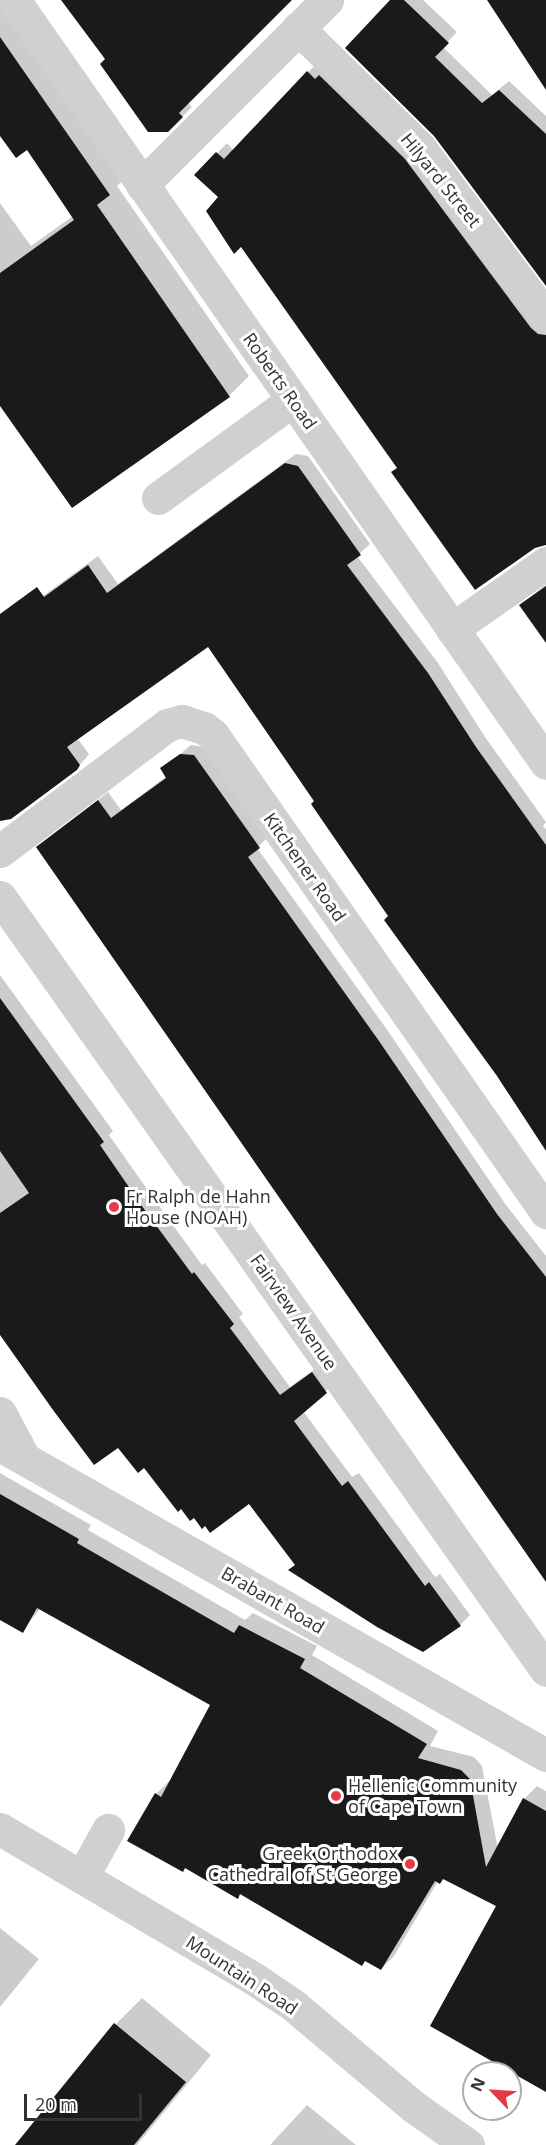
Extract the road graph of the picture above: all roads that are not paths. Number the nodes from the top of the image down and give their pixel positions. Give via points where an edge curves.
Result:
1 (14, 0) edge
2 (327, 0) edge
3 (298, 28) junction
4 (142, 184) junction
5 (546, 316) edge
6 (293, 400) junction
7 (158, 498) dead end
8 (546, 563) edge
9 (452, 629) junction
10 (546, 763) edge
11 (0, 851) edge
12 (0, 897) edge
13 (546, 1212) edge
14 (0, 1413) edge
15 (12, 1451) edge
16 (546, 1670) edge
17 (546, 1755) edge
18 (0, 1830) edge
19 (108, 1830) dead end
20 (82, 1877) junction
21 (468, 2145) edge

1 - 4 street, Roberts Road
2 - 3 street
3 - 4 street
3 - 5 street, Hilyard Street via 419,147
4 - 6 street, Roberts Road
6 - 7 street
6 - 9 street, Roberts Road
8 - 9 street
9 - 10 street, Roberts Road
11 - 13 street, Kitchener Road via 167,725 182,721 204,728 213,735
12 - 16 street, Fairview Avenue
14 - 15 street
15 - 17 street, Brabant Road
18 - 20 street, Mountain Road
19 - 20 street
20 - 21 street, Mountain Road via 293,2005 414,2107

